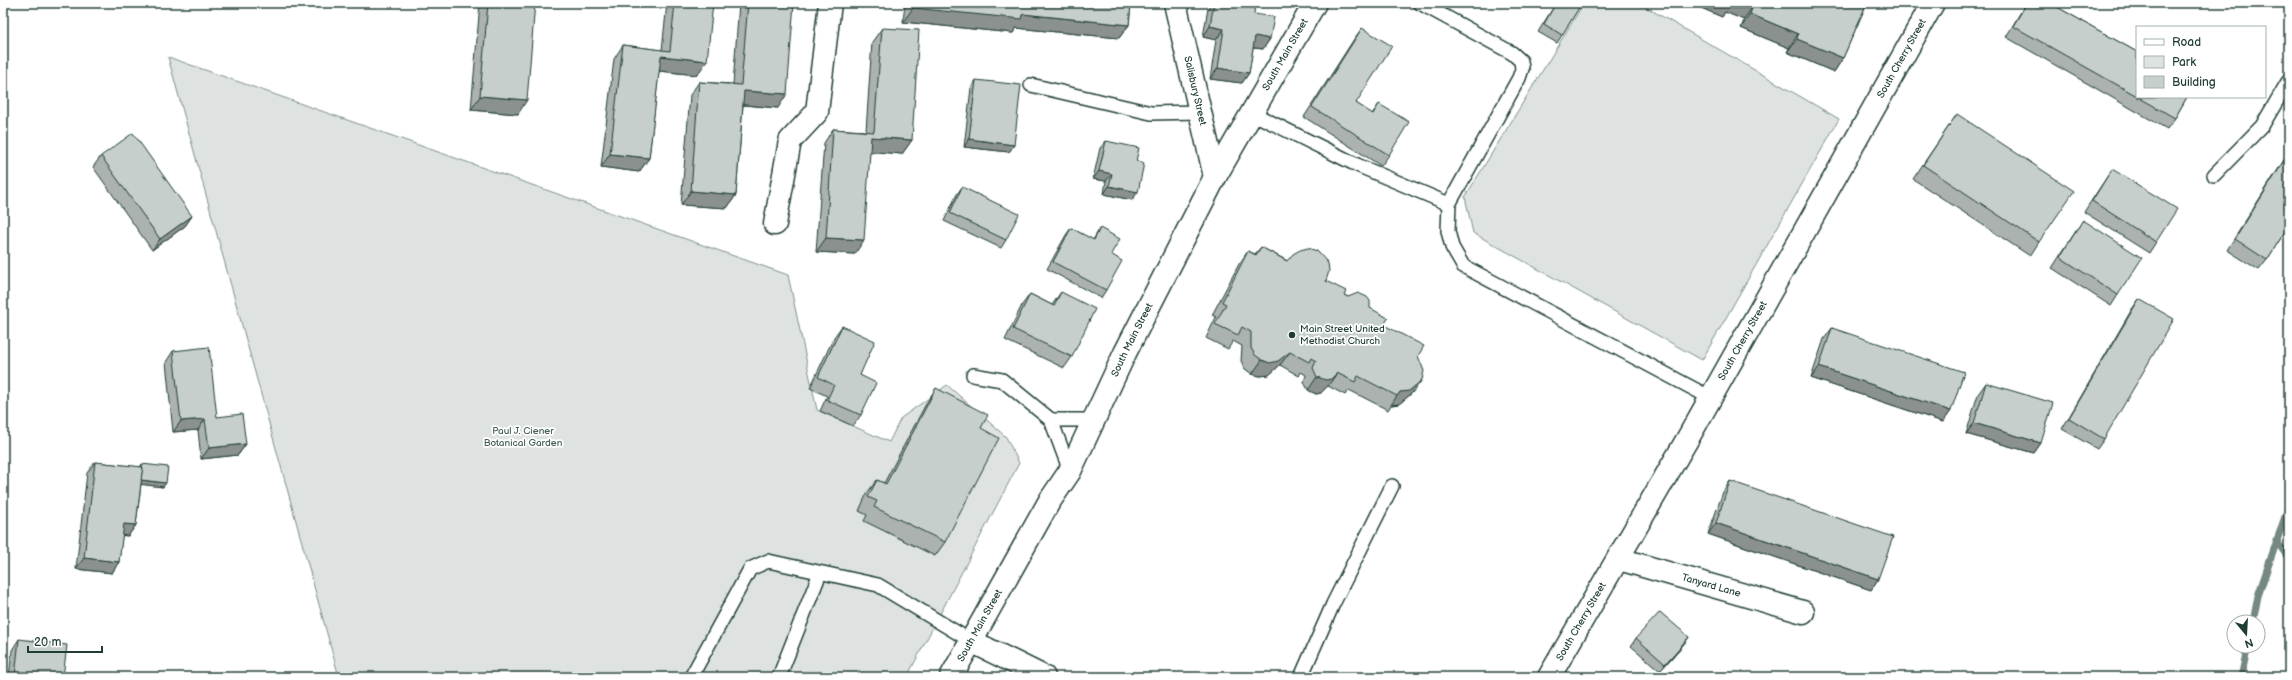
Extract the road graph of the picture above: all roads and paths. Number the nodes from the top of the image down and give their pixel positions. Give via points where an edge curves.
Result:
1 (830, 3) edge
2 (1175, 3) edge
3 (1315, 3) edge
4 (1420, 3) edge
5 (1933, 3) edge
6 (2289, 80) edge
7 (1031, 84) dead end
8 (1200, 112) junction
9 (1252, 113) junction
10 (2214, 175) dead end
11 (1215, 178) junction
12 (1449, 204) junction
13 (775, 224) dead end
14 (973, 375) dead end
15 (1711, 398) junction
16 (1051, 420) junction
17 (1094, 420) junction
18 (1070, 471) junction
19 (1392, 486) dead end
20 (1619, 558) junction
21 (820, 573) junction
22 (1803, 612) dead end
23 (971, 641) junction
24 (691, 677) edge
25 (779, 677) edge
26 (951, 677) edge
27 (1044, 677) edge
28 (1301, 677) edge
29 (1549, 677) edge

1 - 13 main road via 816,112 790,140
2 - 8 main road, Salisbury Street
3 - 9 main road, South Main Street
4 - 12 lane via 1512,53 1521,61 1519,78
5 - 15 main road, South Cherry Street
6 - 10 lane via 2262,126
7 - 8 lane via 1151,113
8 - 11 main road, Salisbury Street
9 - 11 main road, South Main Street
9 - 12 lane via 1357,165
11 - 17 main road, South Main Street via 1125,353
12 - 15 lane via 1450,242 1463,266
14 - 16 lane via 1002,380
15 - 20 main road, South Cherry Street
16 - 17 lane
16 - 18 lane
17 - 18 main road, South Main Street
18 - 23 main road, South Main Street via 1049,502
19 - 28 lane via 1333,604
20 - 22 main road, Tanyard Lane
20 - 29 main road, South Cherry Street
21 - 23 lane via 878,585
21 - 24 lane via 768,561 750,569
21 - 25 lane
23 - 26 main road, South Main Street
23 - 27 main road

